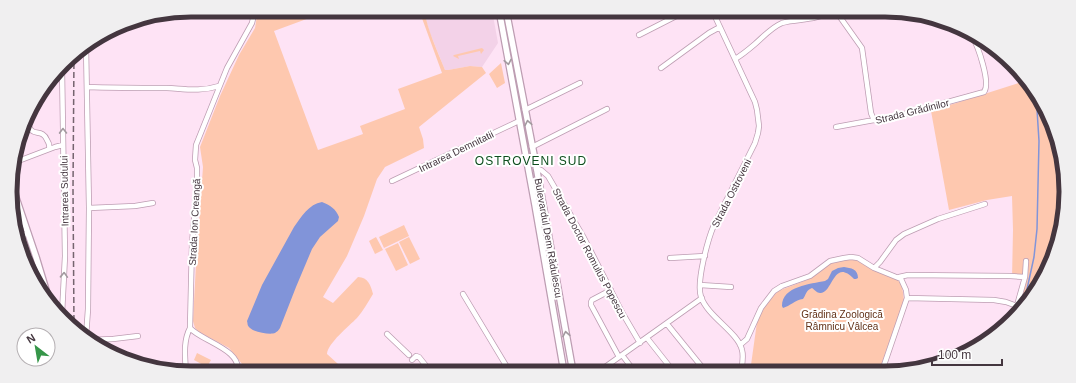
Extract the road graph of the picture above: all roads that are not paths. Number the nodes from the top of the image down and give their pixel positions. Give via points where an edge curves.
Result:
1 (253, 17) edge
2 (500, 17) edge
3 (508, 17) edge
4 (674, 17) edge
5 (715, 17) edge
6 (818, 17) edge
7 (840, 17) edge
8 (720, 27) junction
9 (638, 35) dead end
10 (512, 37) junction
11 (504, 39) junction
12 (974, 41) edge
13 (86, 52) edge
14 (735, 59) junction
15 (661, 68) dead end
16 (62, 74) edge
17 (580, 82) dead end
18 (219, 86) junction
19 (87, 87) junction
20 (607, 109) dead end
21 (525, 110) junction
22 (874, 120) junction
23 (519, 121) junction
24 (836, 127) dead end
25 (29, 128) edge
26 (63, 145) junction
27 (532, 147) junction
28 (49, 149) junction
29 (19, 161) edge
30 (536, 168) junction
31 (392, 181) dead end
32 (17, 200) edge
33 (153, 203) dead end
34 (985, 204) dead end
35 (88, 208) junction
36 (28, 233) junction
37 (23, 235) edge
38 (705, 256) junction
39 (670, 258) dead end
40 (1026, 261) dead end
41 (874, 268) junction
42 (1024, 277) junction
43 (900, 278) junction
44 (700, 285) junction
45 (45, 286) edge
46 (730, 287) dead end
47 (611, 290) junction
48 (463, 294) dead end
49 (702, 298) junction
50 (907, 298) junction
51 (1017, 306) joint
52 (62, 309) edge
53 (667, 324) junction
54 (190, 328) junction
55 (86, 331) edge
56 (387, 334) dead end
57 (138, 336) dead end
58 (647, 338) junction
59 (99, 340) edge
60 (640, 343) junction
61 (740, 345) junction
62 (621, 356) junction
63 (186, 366) edge
64 (238, 366) edge
65 (426, 366) edge
66 (506, 366) edge
67 (563, 366) edge
68 (573, 366) edge
69 (606, 366) edge
70 (630, 366) edge
71 (669, 366) edge
72 (701, 366) edge
73 (742, 366) edge
74 (884, 366) edge

1 - 18 street, Strada Ion Creangă
2 - 11 main road, Bulevardul Dem Rădulescu
3 - 10 main road, Bulevardul Dem Rădulescu
4 - 9 street
5 - 8 street, Strada Ostroveni
6 - 14 street via 777,26
7 - 22 street via 862,48
8 - 14 street, Strada Ostroveni
8 - 15 street
10 - 11 main road
10 - 21 main road, Bulevardul Dem Rădulescu
11 -> 23 main road, Bulevardul Dem Rădulescu
12 - 22 street, Strada Grădinilor via 982,63 986,89 980,93 879,121
13 - 19 street
14 - 38 street, Strada Ostroveni via 755,102 758,133 712,230
26 -> 16 street, Intrarea Sudului
17 - 21 street
18 - 19 street via 208,90
18 - 54 street, Strada Ion Creangă via 200,132 195,152 197,186 192,243
19 - 35 street
20 - 27 street
27 -> 21 main road, Bulevardul Dem Rădulescu
22 - 24 street, Strada Grădinilor
23 - 31 street, Intrarea Demnitatii
23 - 67 main road, Bulevardul Dem Rădulescu
25 - 28 street via 45,136
26 - 28 street
52 -> 26 street, Intrarea Sudului via 65,256
27 - 30 main road, Bulevardul Dem Rădulescu
28 - 29 street
30 - 47 street, Strada Doctor Romulus Popescu via 548,176
68 -> 30 main road, Bulevardul Dem Rădulescu
32 - 36 main road
33 - 35 street
34 - 41 street via 938,219 904,234 896,240
35 - 55 street
36 - 37 street
36 - 45 main road
38 - 39 street
38 - 44 street, Strada Ostroveni
40 - 42 street
41 - 43 street
41 - 61 street via 858,258 840,258 826,264 810,276 782,286 767,299 747,339
42 - 43 street via 908,275
42 - 51 street
43 - 50 street
44 - 46 street
44 - 49 street, Strada Ostroveni
47 - 60 street, Strada Doctor Romulus Popescu
47 - 62 street via 592,300 591,305
48 - 66 street
49 - 53 street
49 - 61 street, Strada Ostroveni via 708,310
50 - 51 street via 994,300
50 - 74 street
53 - 58 street
53 - 72 street
54 - 63 street, Strada Ion Creangă via 185,342
54 - 64 street via 230,354
56 - 65 street via 410,357 419,357
57 - 59 street
58 - 60 street
58 - 71 street
60 - 62 street
61 - 73 street via 743,355
62 - 69 street
62 - 70 street

